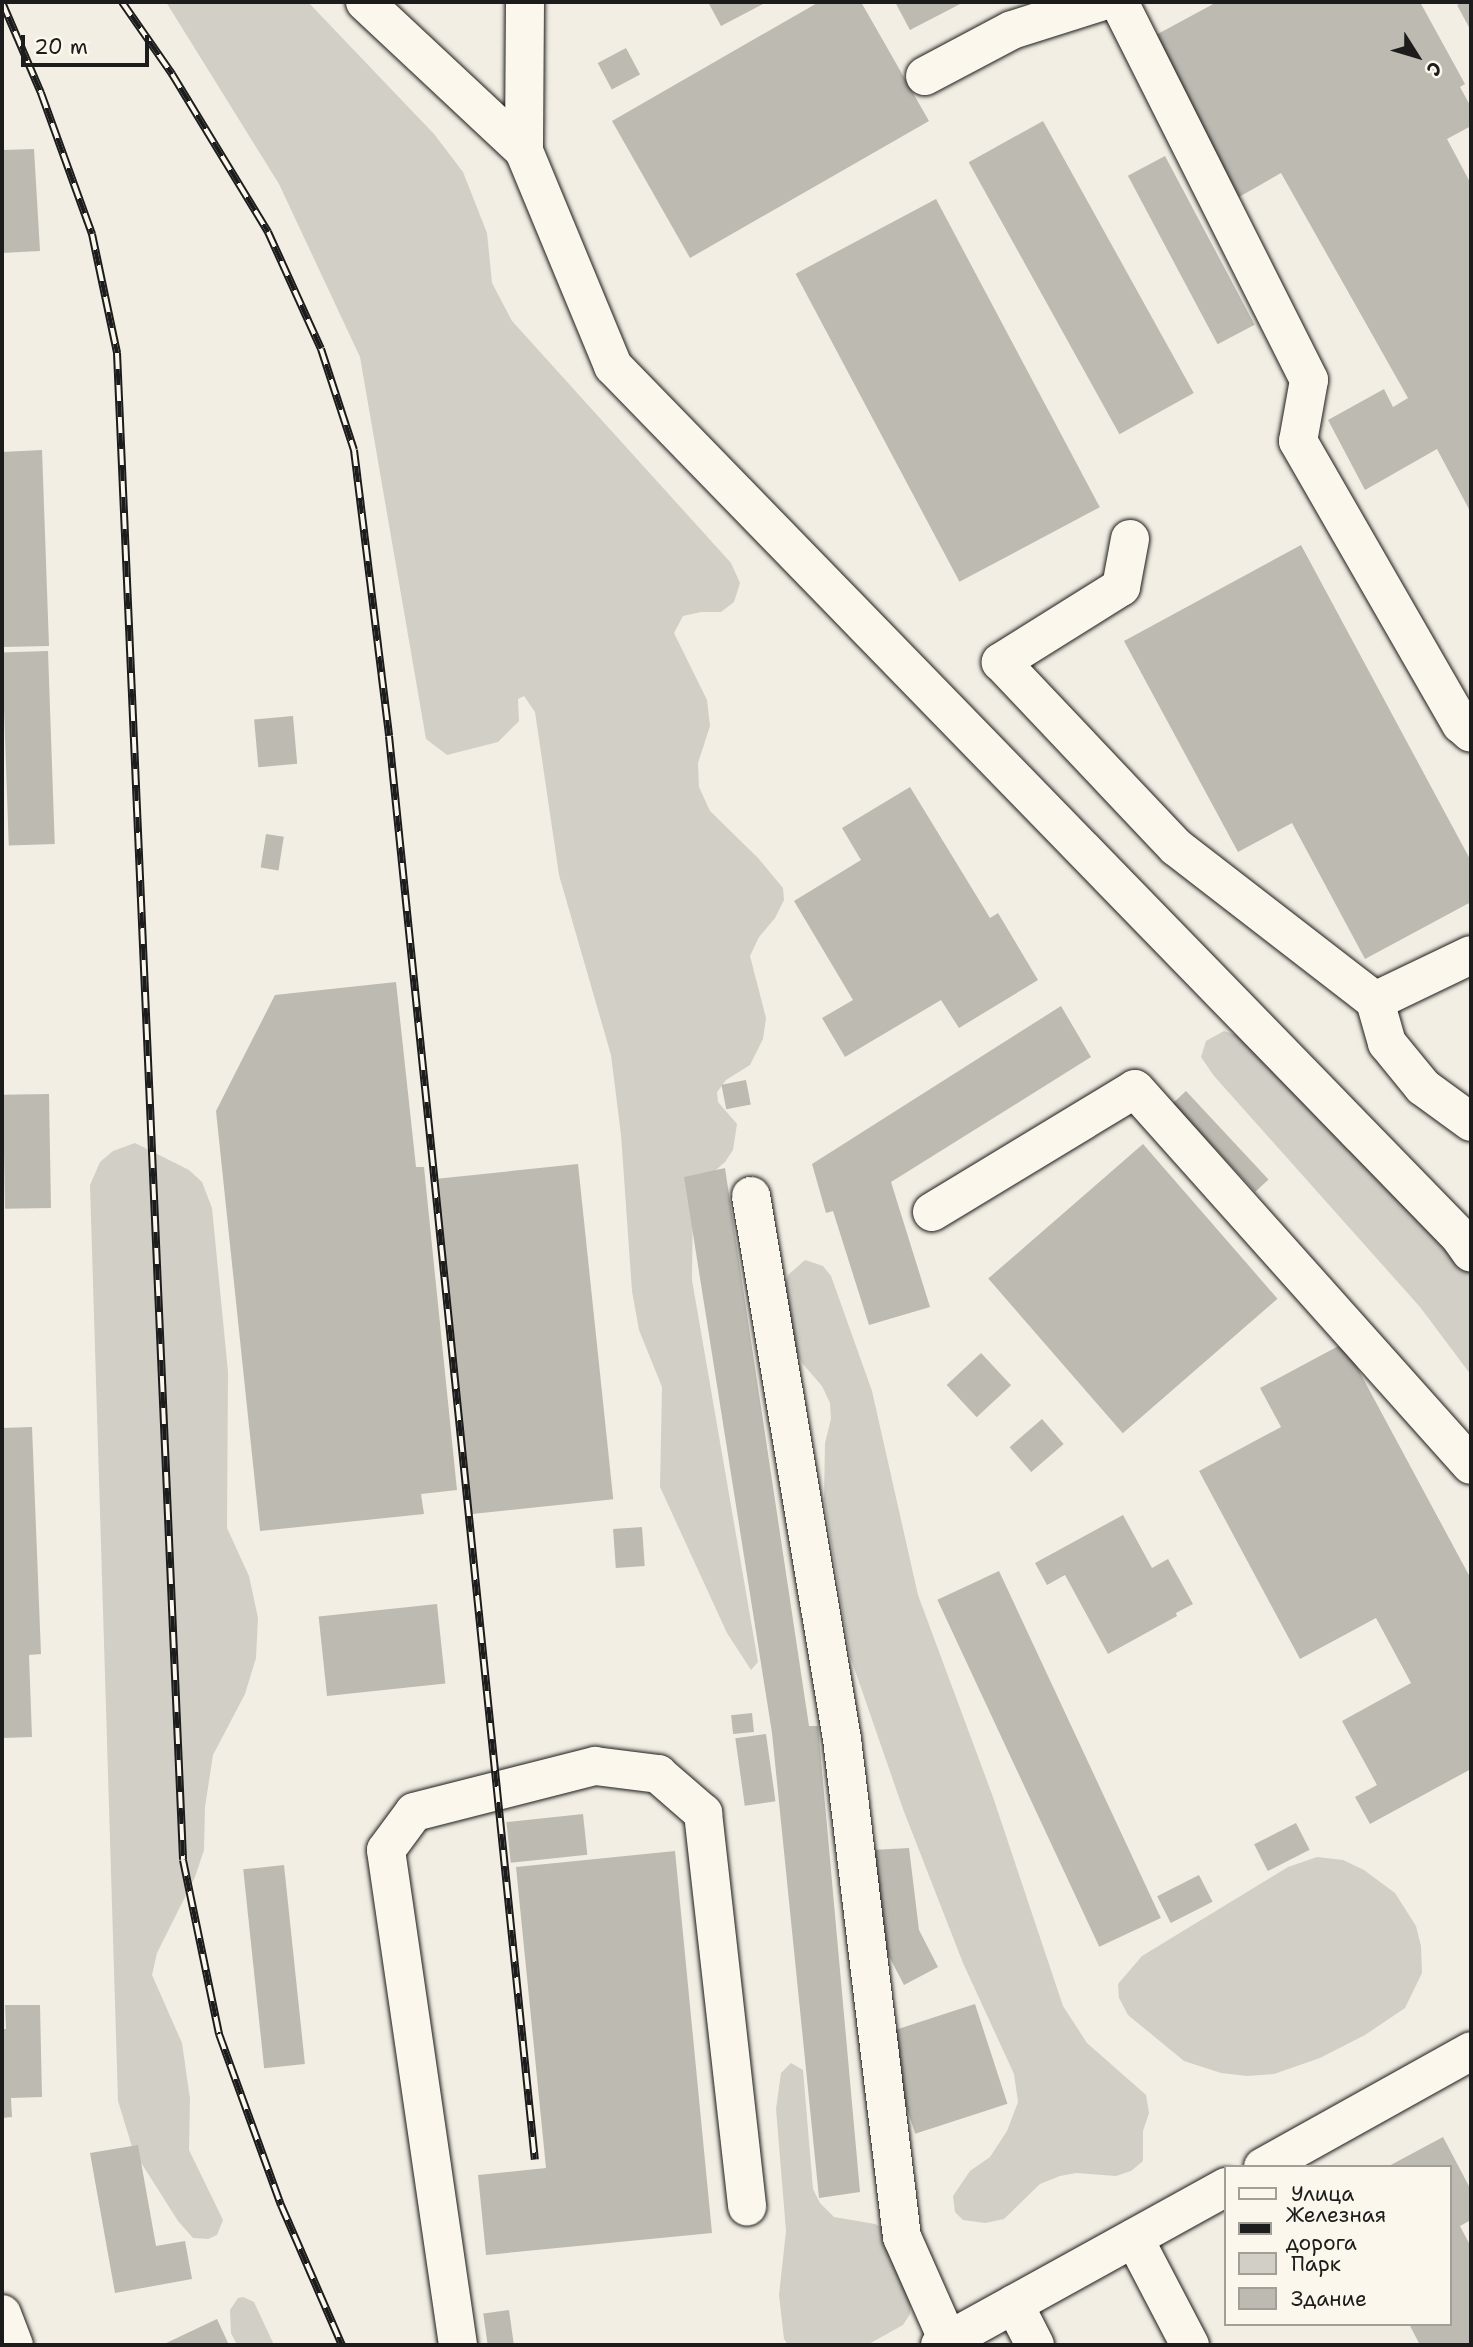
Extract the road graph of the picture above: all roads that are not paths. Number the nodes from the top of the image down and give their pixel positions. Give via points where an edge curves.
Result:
1 (365, 2) edge
2 (525, 2) edge
3 (1100, 2) edge
4 (1119, 2) edge
5 (926, 76) dead end
6 (524, 150) junction
7 (1130, 539) dead end
8 (1471, 733) edge
9 (1471, 955) edge
10 (1375, 1001) junction
11 (1471, 1122) edge
12 (751, 1196) dead end
13 (932, 1212) dead end
14 (1471, 1253) edge
15 (1471, 1465) edge
16 (1471, 2051) edge
17 (1267, 2165) edge
18 (1224, 2188) edge
19 (747, 2207) dead end
20 (1134, 2238) junction
21 (1014, 2304) junction
22 (944, 2343) edge
23 (458, 2345) edge
24 (1035, 2345) edge
25 (1190, 2345) edge

1 - 6 street
2 - 6 street
3 - 5 street via 1012,30
4 - 8 street via 1309,380 1298,442 1461,724
6 - 14 street via 613,366
7 - 10 street via 1121,587 1001,662 1176,847
9 - 10 street
10 - 11 street via 1387,1043 1423,1087
12 - 22 street via 842,1739 902,2237
13 - 15 street via 1135,1089
16 - 17 street
18 - 20 street
19 - 23 street via 703,1813 658,1774 595,1766 414,1812 386,1850
20 - 21 street
20 - 25 street
21 - 22 street
21 - 24 street

